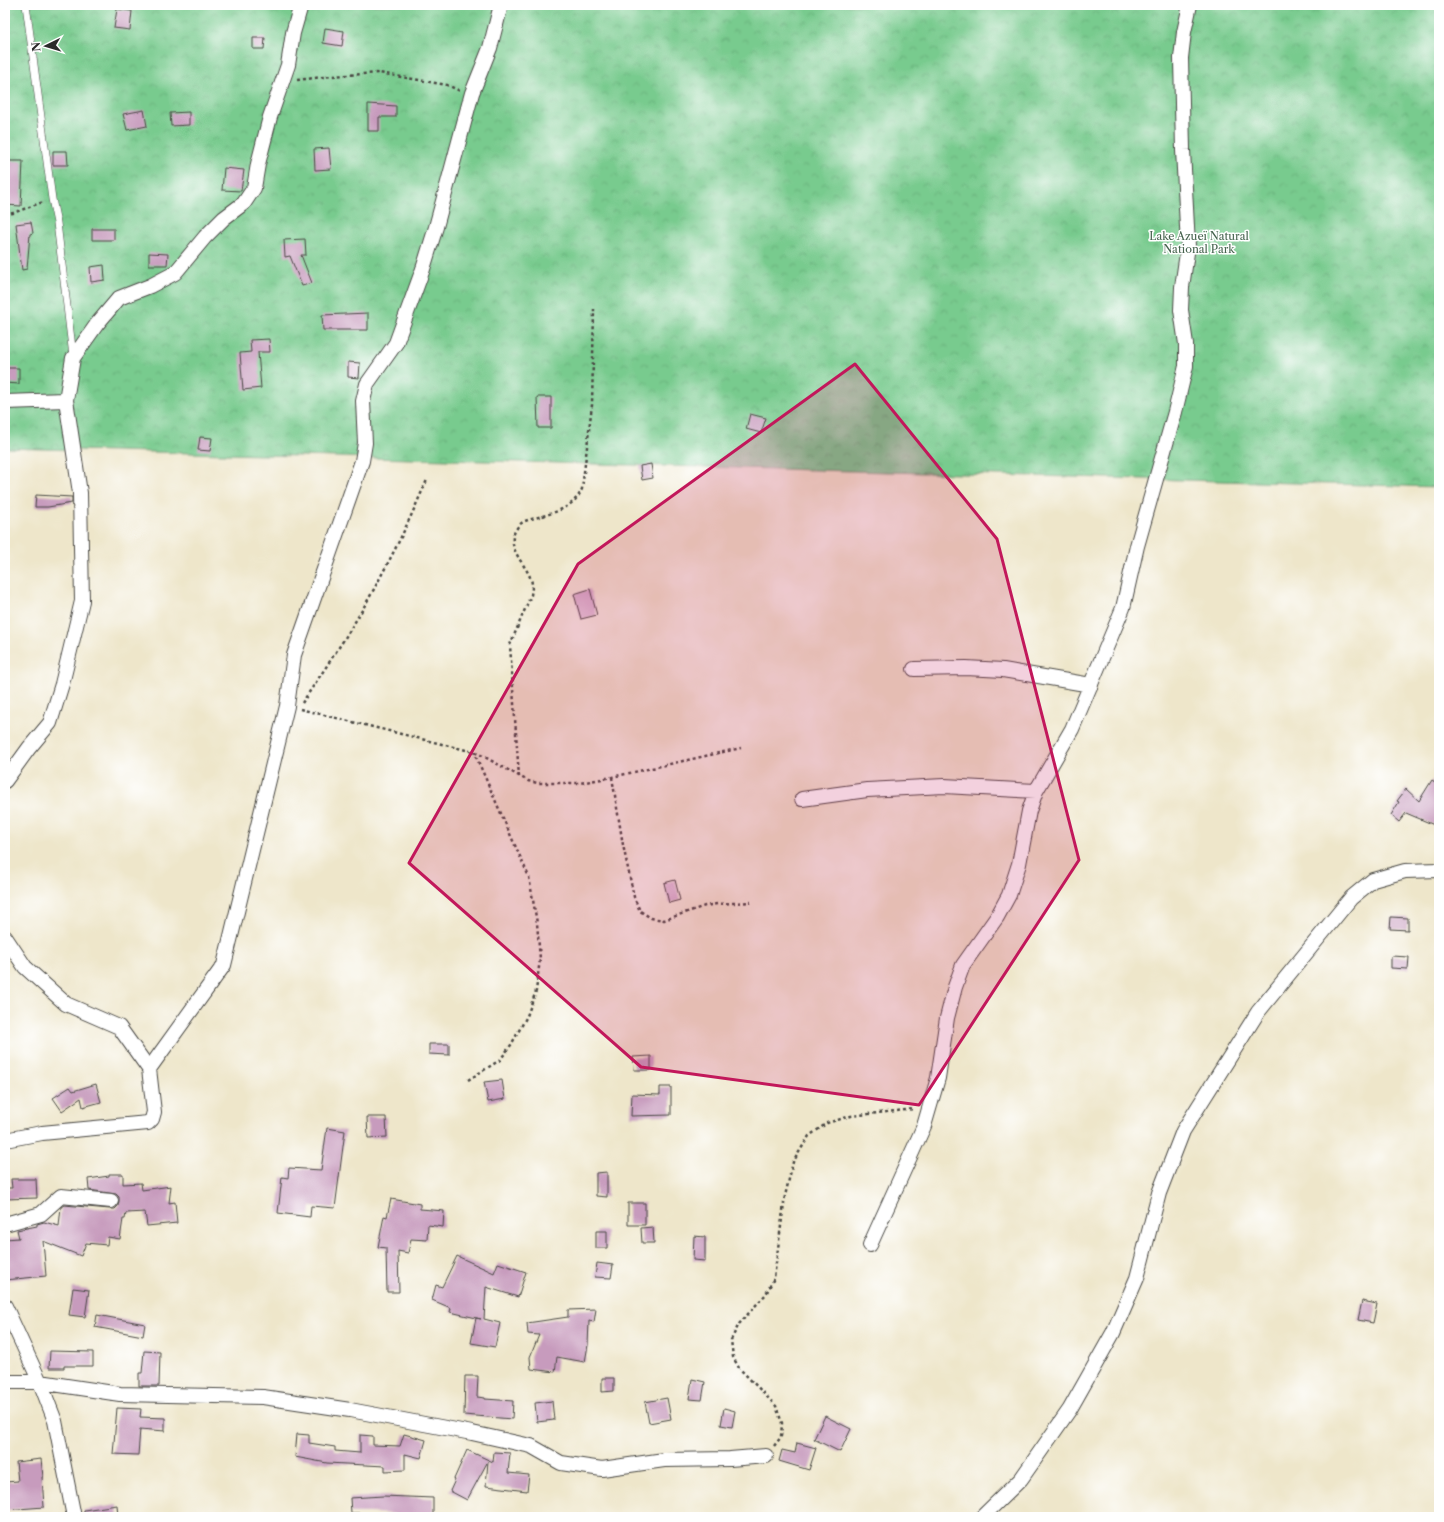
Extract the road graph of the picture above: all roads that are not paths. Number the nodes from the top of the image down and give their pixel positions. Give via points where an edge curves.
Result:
1 (26, 5) edge
2 (301, 5) edge
3 (501, 5) edge
4 (1190, 5) edge
5 (73, 358) junction
6 (66, 400) junction
7 (5, 402) edge
8 (914, 669) dead end
9 (1091, 684) junction
10 (5, 781) edge
11 (1036, 791) junction
12 (802, 799) dead end
13 (1439, 870) edge
14 (5, 937) edge
15 (149, 1069) junction
16 (5, 1140) edge
17 (111, 1201) dead end
18 (5, 1224) edge
19 (870, 1245) dead end
20 (5, 1306) edge
21 (5, 1382) edge
22 (40, 1382) junction
23 (766, 1456) road end
24 (74, 1517) edge
25 (982, 1517) edge

1 - 5 lane via 57,222
2 - 5 street via 288,65 270,117 254,188 244,203 219,222 175,272 150,286 119,298
3 - 15 street via 490,48 471,97 423,269 396,343 367,384 363,401 365,443 362,461 294,655 287,706 224,965
4 - 9 street via 1181,58 1188,246 1181,310 1186,366 1137,546 1123,608
5 - 6 street
6 - 7 street
6 - 10 street via 80,492 82,601 50,723
8 - 9 street via 1003,670
9 - 11 street via 1072,729
11 - 12 street via 944,786 867,790
11 - 19 street via 1009,895 997,917 963,965 947,1018 938,1078 930,1108
13 - 25 street via 1404,871 1373,880 1351,898 1258,1012 1183,1131 1159,1193 1137,1278 1113,1333 1070,1409 1021,1479
14 - 15 street via 25,968 66,1004 118,1027
15 - 16 street via 154,1112 148,1123 42,1133
17 - 18 street via 61,1196 41,1214
20 - 22 street
21 - 22 street
22 - 23 street via 120,1394 263,1397 350,1410 531,1446 562,1463 602,1469 664,1460
22 - 24 street via 55,1421

